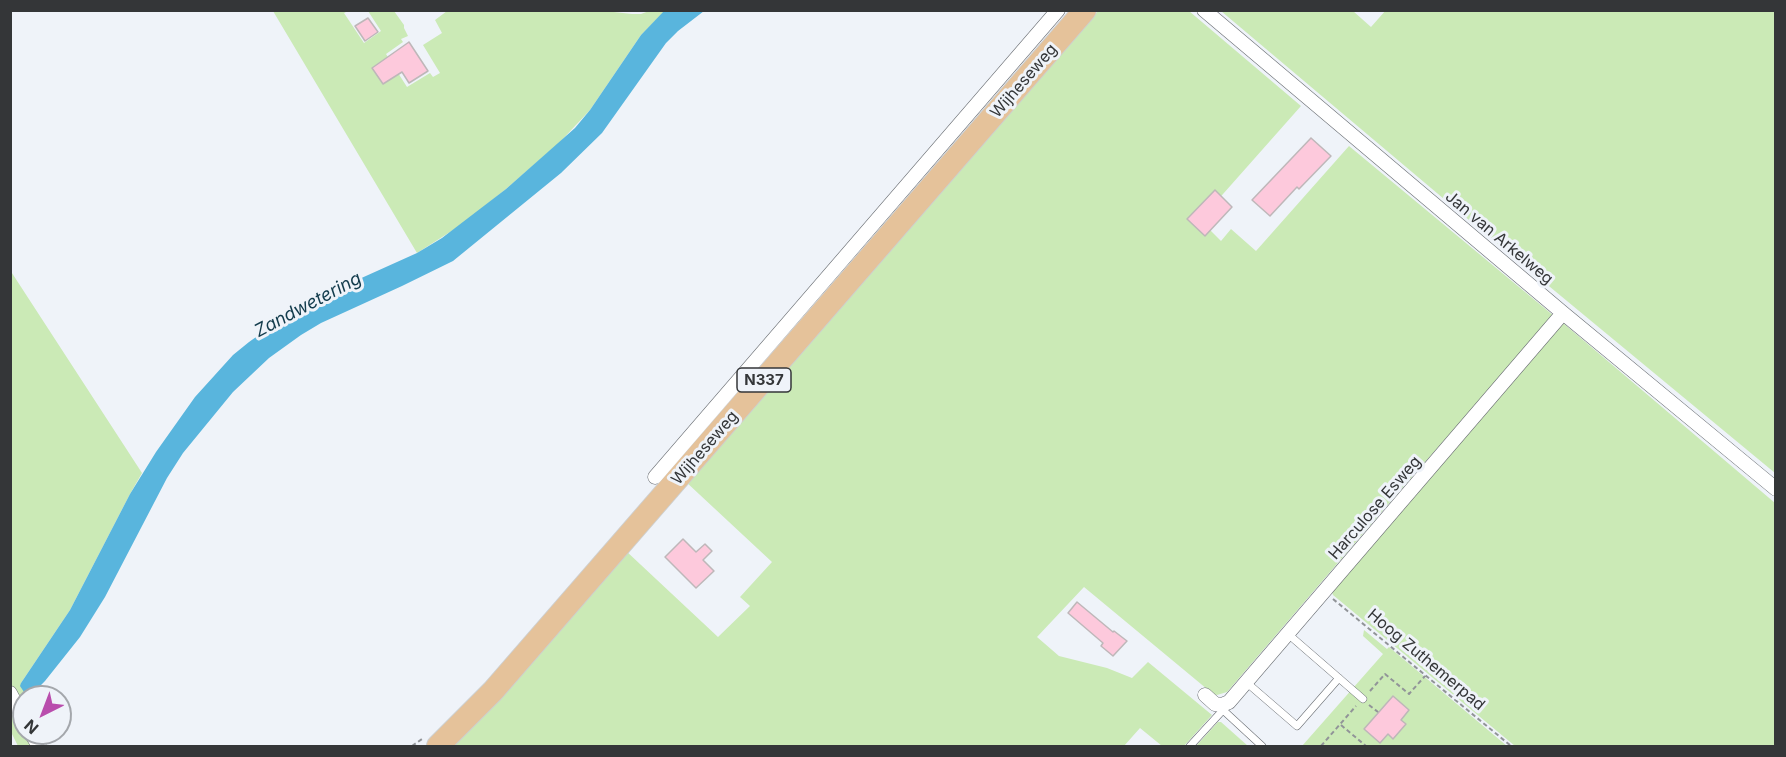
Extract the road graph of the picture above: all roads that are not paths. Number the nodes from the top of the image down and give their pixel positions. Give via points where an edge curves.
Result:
1 (1058, 10) edge
2 (1085, 10) edge
3 (1204, 10) edge
4 (1563, 313) junction
5 (655, 477) dead end
6 (1776, 489) edge
7 (1288, 634) junction
8 (1339, 678) junction
9 (1246, 682) junction
10 (1205, 695) dead end
11 (1363, 699) dead end
12 (1222, 708) junction
13 (438, 747) edge
14 (1190, 747) edge
15 (1262, 747) edge

1 - 5 street, Wijheseweg
2 - 13 main road, Wijheseweg / N337 via 501,682
3 - 4 street, Jan van Arkelweg
4 - 6 street, Jan van Arkelweg
4 - 7 street, Harculose Esweg
7 - 8 lane
7 - 9 street, Harculose Esweg
8 - 9 lane via 1297,726
8 - 11 lane
9 - 12 street, Harculose Esweg
10 - 12 street
12 - 14 lane
12 - 15 lane

